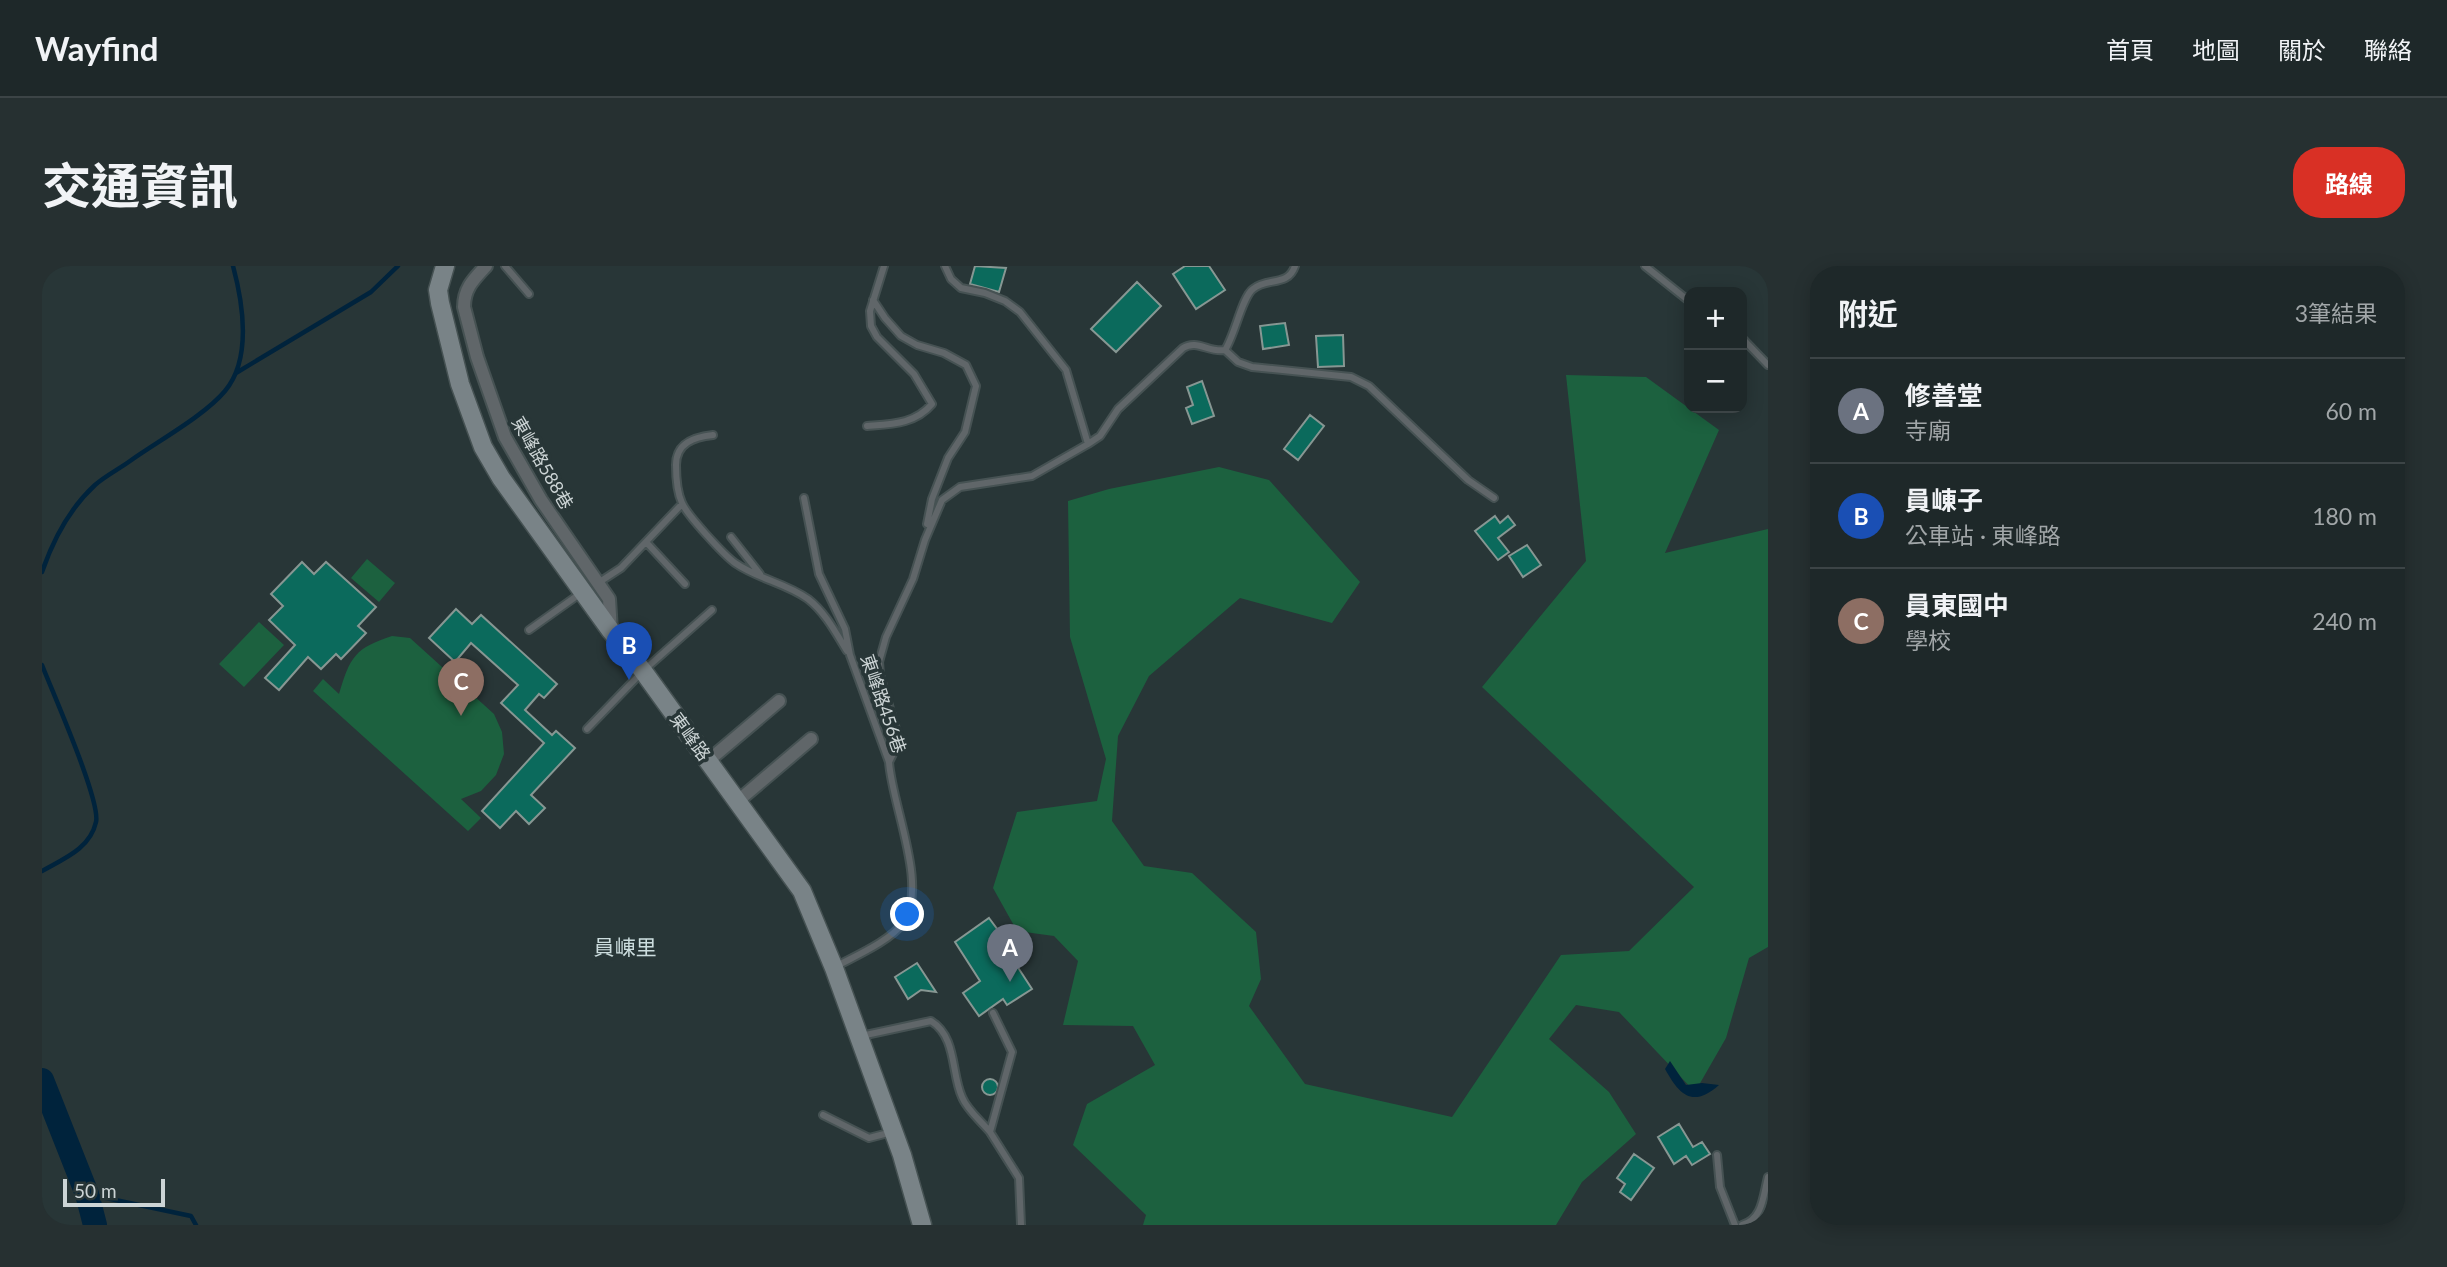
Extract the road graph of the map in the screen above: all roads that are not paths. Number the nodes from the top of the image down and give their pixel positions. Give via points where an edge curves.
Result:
1 (445, 266) edge
2 (486, 266) edge
3 (505, 266) edge
4 (884, 266) edge
5 (945, 266) edge
6 (1294, 266) edge
7 (1645, 266) edge
8 (528, 294) dead end
9 (1684, 297) edge
10 (873, 300) junction
11 (1747, 343) edge
12 (1225, 350) junction
13 (1768, 365) edge
14 (867, 426) dead end
15 (713, 435) dead end
16 (1088, 444) junction
17 (804, 498) dead end
18 (1494, 498) dead end
19 (682, 503) junction
20 (731, 537) dead end
21 (925, 540) junction
22 (646, 542) junction
23 (761, 576) junction
24 (685, 584) dead end
25 (590, 587) junction
26 (712, 610) dead end
27 (529, 631) dead end
28 (850, 655) junction
29 (643, 671) junction
30 (779, 701) dead end
31 (587, 729) dead end
32 (811, 739) dead end
33 (708, 761) junction
34 (889, 762) junction
35 (738, 802) junction
36 (834, 968) junction
37 (993, 1013) dead end
38 (859, 1037) junction
39 (823, 1115) dead end
40 (894, 1132) junction
41 (990, 1132) junction
42 (1717, 1155) dead end
43 (1768, 1177) edge
44 (922, 1225) edge
45 (1020, 1225) edge
46 (1735, 1225) edge
47 (1742, 1225) edge

1 - 25 main road, 東峰路 via 438,290 440,303 460,384 483,447 501,478
2 - 25 street, 東峰路588巷 via 464,295 477,358 505,436
3 - 8 lane
4 - 10 lane
5 - 16 lane via 961,288 1005,300 1020,312 1066,370
6 - 12 lane via 1287,278 1252,289 1247,295
7 - 9 lane
10 - 14 lane via 871,326 877,337 914,374 932,404 922,416 901,424
10 - 21 lane via 901,336 966,365 976,386 965,432 948,458 932,499
11 - 13 lane
12 - 16 lane via 1194,344 1183,348
12 - 18 lane via 1252,367 1351,377 1369,386 1468,480
15 - 19 lane via 700,436 679,449 676,462
16 - 21 lane via 1032,476 973,483 950,492
17 - 28 lane, 東峰路456巷 via 819,574 845,628
19 - 22 lane
19 - 23 lane via 735,563
20 - 23 lane
21 - 34 lane via 879,662 898,736
22 - 24 lane
22 - 25 lane via 621,568
23 - 28 lane via 786,585 815,605
25 - 27 lane
25 - 29 main road, 東峰路 via 611,631
26 - 29 lane
28 - 34 lane, 東峰路456巷
29 - 31 lane
29 - 33 main road, 東峰路
30 - 33 street
32 - 35 street
33 - 35 main road, 東峰路
34 - 36 lane, 東峰路456巷 via 913,880 913,902 902,925
35 - 36 main road, 東峰路 via 802,891
36 - 38 main road, 東峰路
37 - 41 lane via 1012,1052
38 - 40 main road, 東峰路
38 - 41 lane via 931,1021 937,1024 950,1046 962,1098
39 - 40 lane via 869,1139
40 - 44 main road, 東峰路
41 - 45 lane via 1019,1178
42 - 46 lane via 1720,1187
43 - 47 lane via 1755,1219

